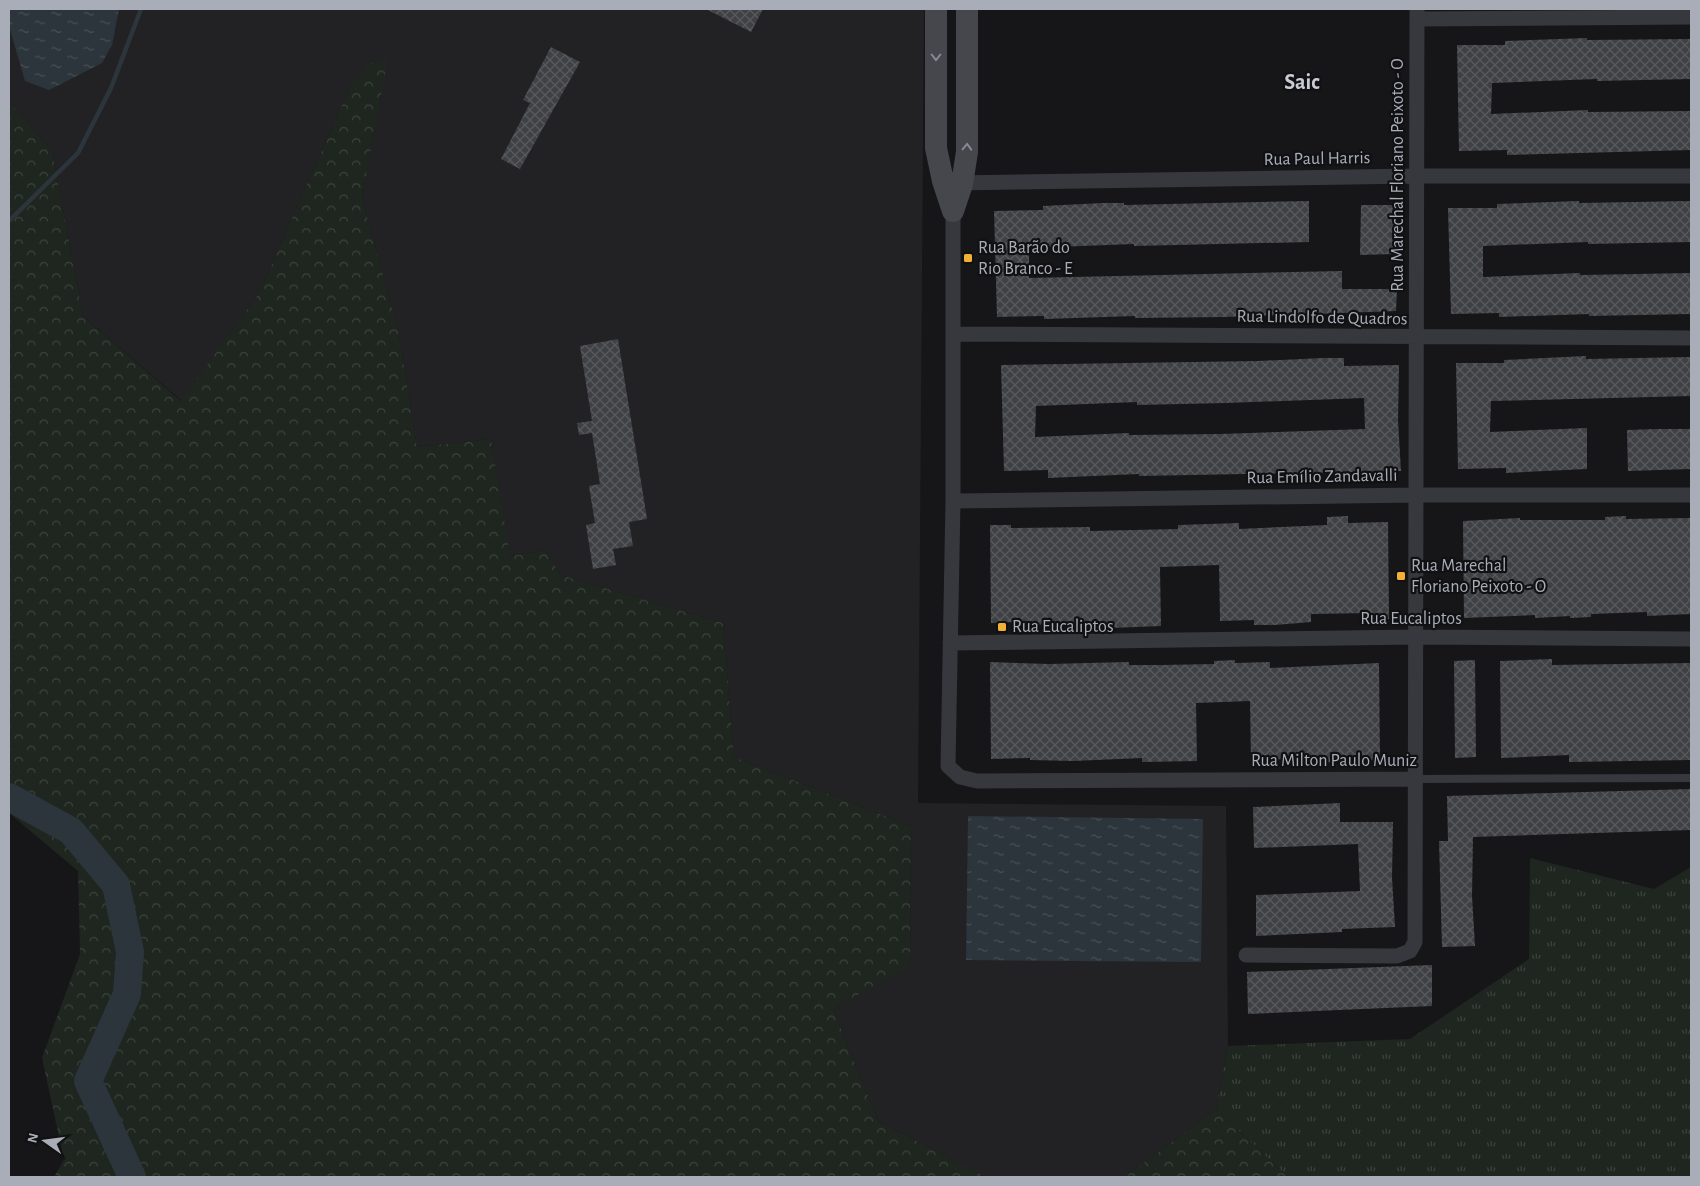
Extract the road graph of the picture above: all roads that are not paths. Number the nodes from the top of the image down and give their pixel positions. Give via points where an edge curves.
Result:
1 (936, 9) edge
2 (967, 9) edge
3 (1417, 14) edge
4 (1691, 17) edge
5 (1416, 176) junction
6 (1691, 176) edge
7 (952, 182) junction
8 (953, 211) joint
9 (953, 334) junction
10 (1417, 338) junction
11 (1691, 338) edge
12 (1416, 495) junction
13 (1691, 495) edge
14 (953, 502) junction
15 (1416, 637) junction
16 (1691, 639) edge
17 (950, 643) junction
18 (1691, 778) edge
19 (1415, 779) junction
20 (1246, 955) dead end

1 -> 7 street via 936,148
7 -> 2 street via 967,152
3 - 4 street
3 - 5 street, Rua Marechal Floriano Peixoto - O
5 - 6 street, Rua Paul Harris
5 - 7 street, Rua Paul Harris
5 - 10 street, Rua Marechal Floriano Peixoto - O
7 - 8 street
8 - 9 street
9 - 10 street, Rua Lindolfo de Quadros
9 - 14 street
10 - 11 street, Rua Lindolfo de Quadros
10 - 12 street, Rua Marechal Floriano Peixoto - O
12 - 13 street, Rua Emílio Zandavalli
12 - 14 street, Rua Emílio Zandavalli
12 - 15 street, Rua Marechal Floriano Peixoto - O
14 - 17 street
15 - 16 street, Rua Eucaliptos
15 - 17 street, Rua Eucaliptos
15 - 19 street, Rua Marechal Floriano Peixoto - O
17 - 19 street, Rua Milton Paulo Muniz via 948,766 960,777 976,781
18 - 19 lane, Rua Milton Paulo Muniz
19 - 20 street, Rua Marechal Floriano Peixoto - O via 1415,942 1410,951 1397,956

